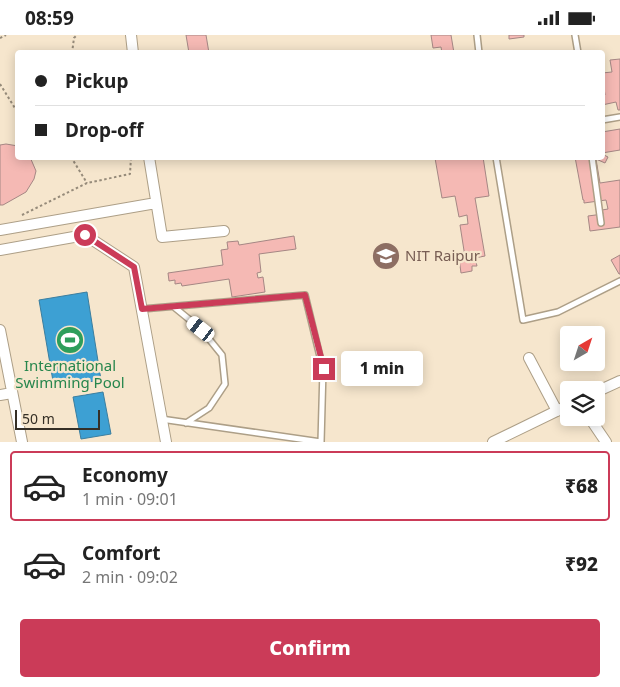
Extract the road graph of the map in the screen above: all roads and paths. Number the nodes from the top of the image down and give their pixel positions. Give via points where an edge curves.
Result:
1 (6, 35) edge
2 (77, 35) edge
3 (131, 35) edge
4 (477, 35) edge
5 (575, 35) edge
6 (0, 38) edge
7 (72, 50) edge
8 (133, 50) edge
9 (479, 50) edge
10 (578, 50) edge
11 (0, 84) edge
12 (15, 108) edge
13 (620, 117) edge
14 (605, 120) edge
15 (73, 160) edge
16 (131, 160) edge
17 (149, 160) edge
18 (496, 160) edge
19 (592, 160) edge
20 (87, 183) junction
21 (156, 203) junction
22 (19, 215) dead end
23 (601, 223) dead end
24 (0, 230) edge
25 (224, 231) dead end
26 (0, 250) edge
27 (620, 281) edge
28 (173, 307) junction
29 (142, 309) junction
30 (0, 330) edge
31 (529, 358) dead end
32 (620, 381) edge
33 (605, 388) edge
34 (12, 393) junction
35 (0, 395) edge
36 (560, 410) edge
37 (557, 411) junction
38 (162, 419) junction
39 (186, 423) junction
40 (595, 426) edge
41 (22, 442) edge
42 (166, 442) edge
43 (493, 442) edge
44 (606, 442) edge

1 - 6 path
2 - 7 path
3 - 8 street
4 - 9 lane
5 - 10 lane
11 - 12 path
13 - 14 lane
15 - 20 path
16 - 20 path via 130,174
17 - 21 street
18 - 27 lane via 523,320 558,312
19 - 23 lane
20 - 22 path
21 - 24 street
21 - 25 street via 162,237
26 - 29 street via 85,235 134,267
28 - 29 lane
28 - 39 lane via 201,329 222,355 225,384 209,408
28 - 39 lane via 305,295 324,369 321,442
29 - 38 street
30 - 34 street
31 - 37 street
32 - 33 street
34 - 35 street
34 - 41 street
36 - 37 street
37 - 43 street
38 - 39 lane
38 - 42 street
40 - 44 street

